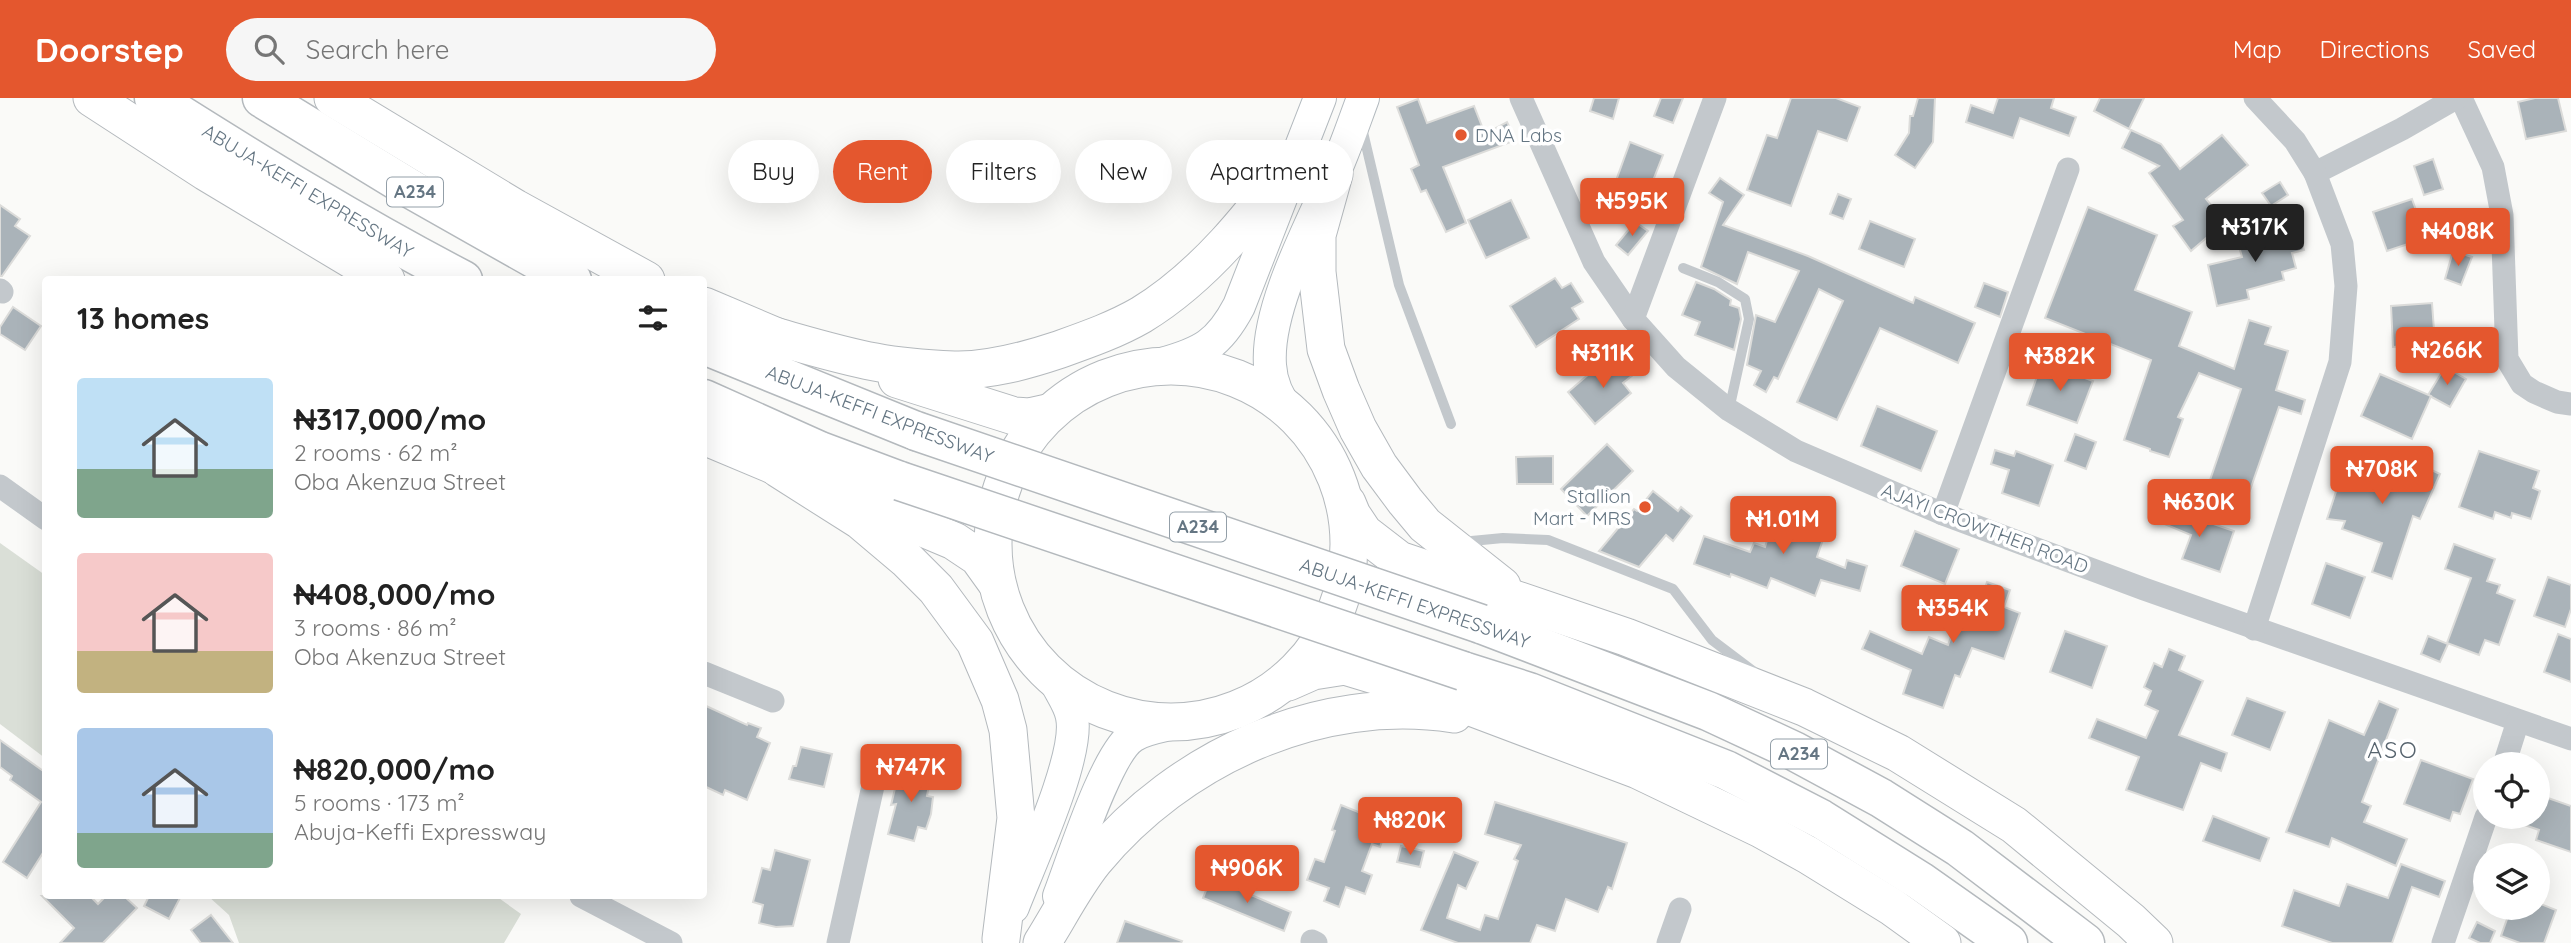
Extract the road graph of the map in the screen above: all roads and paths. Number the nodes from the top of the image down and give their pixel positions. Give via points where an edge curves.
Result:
1 (92, 98) edge
2 (154, 98) edge
3 (262, 98) edge
4 (333, 98) edge
5 (1320, 98) edge
6 (1521, 98) edge
7 (1715, 98) edge
8 (2255, 98) edge
9 (2456, 98) edge
10 (2461, 98) edge
11 (1360, 105) edge
12 (1303, 140) edge
13 (1347, 140) edge
14 (2068, 169) dead end
15 (2315, 173) junction
16 (1260, 203) edge
17 (1278, 203) edge
18 (1321, 203) edge
19 (1326, 203) edge
20 (1683, 268) dead end
21 (379, 276) edge
22 (455, 276) edge
23 (565, 276) edge
24 (639, 276) edge
25 (707, 307) edge
26 (1633, 319) junction
27 (767, 334) junction
28 (707, 346) edge
29 (1162, 365) junction
30 (707, 400) edge
31 (2571, 404) edge
32 (1729, 410) junction
33 (1047, 413) junction
34 (1290, 414) junction
35 (1451, 424) dead end
36 (707, 437) edge
37 (779, 469) junction
38 (0, 486) edge
39 (1342, 492) junction
40 (1943, 514) junction
41 (42, 516) edge
42 (1448, 543) junction
43 (996, 582) junction
44 (1525, 604) junction
45 (2254, 629) junction
46 (707, 674) edge
47 (1054, 678) junction
48 (1281, 685) junction
49 (773, 701) dead end
50 (1804, 707) junction
51 (1179, 722) junction
52 (2518, 722) junction
53 (1517, 724) junction
54 (2571, 739) edge
55 (2508, 752) edge
56 (875, 777) dead end
57 (2482, 829) edge
58 (587, 899) edge
59 (1680, 909) dead end
60 (1001, 941) edge
61 (671, 943) edge
62 (838, 943) edge
63 (1041, 943) edge
64 (1668, 943) edge
65 (1942, 943) edge
66 (2008, 943) edge
67 (2085, 943) edge
68 (2154, 943) edge
69 (2443, 943) edge

1 - 21 highway, ABUJA-KEFFI EXPRESSWAY
2 - 22 highway, ABUJA-KEFFI EXPRESSWAY via 388,241
3 - 23 highway, A234
4 - 24 highway
5 - 12 main road
6 - 26 street, AJAYI CROWTHER ROAD via 1594,262
7 - 26 street
8 - 15 street via 2295,141
9 - 15 street
10 - 31 street via 2493,167 2502,215 2507,359 2522,384
11 - 13 main road
11 - 35 lane via 1399,285
14 - 40 street
15 - 45 street via 2342,244 2346,286 2340,362
16 - 27 highway via 1208,262 1141,315 1094,338 1008,365 957,370 876,363
17 - 29 main road via 1230,324 1202,351
18 - 34 main road via 1291,271 1270,345 1273,381
19 - 42 highway via 1317,235 1317,272 1326,349 1358,429 1379,466 1425,525
20 - 32 lane via 1745,299 1749,319
25 - 27 highway, ABUJA-KEFFI EXPRESSWAY
26 - 32 street, AJAYI CROWTHER ROAD via 1676,367
27 - 33 highway, ABUJA-KEFFI EXPRESSWAY via 985,409 1029,418
28 - 67 highway, ABUJA-KEFFI EXPRESSWAY / A234, bridge via 916,431 1480,624 1708,711 1881,797 1960,848
29 - 33 highway via 1097,380
29 - 34 highway via 1226,373 1269,394
30 - 66 highway, A234, bridge via 820,452 1529,692 1726,770 1821,819
32 - 40 street, AJAYI CROWTHER ROAD via 1796,452
33 - 43 highway via 1026,436 999,491 993,521
34 - 39 highway via 1320,448
36 - 37 highway
37 - 43 highway via 954,541 978,557
37 - 60 highway via 861,521 906,559 936,589 975,642 1000,700 1016,818
38 - 41 street
39 - 44 highway, ABUJA-KEFFI EXPRESSWAY via 1364,533 1399,559
39 - 48 highway via 1350,552 1340,603 1322,640
40 - 45 street, AJAYI CROWTHER ROAD
42 - 44 highway
42 - 50 lane via 1548,540 1673,589 1712,640
43 - 47 highway via 1017,635
44 - 50 highway, ABUJA-KEFFI EXPRESSWAY via 1626,637
45 - 52 street, AJAYI CROWTHER ROAD
46 - 49 street
47 - 51 highway via 1088,701 1125,716
47 - 60 main road via 1072,715 1072,745
48 - 51 highway via 1233,712
48 - 53 highway via 1313,671 1345,666
50 - 68 highway, ABUJA-KEFFI EXPRESSWAY via 1898,753 2014,825
51 - 63 main road via 1144,732 1123,745 1102,784
52 - 54 street, AJAYI CROWTHER ROAD
52 - 55 street
53 - 63 highway via 1437,712 1364,712 1301,725 1229,752 1158,797 1125,829 1093,862
53 - 65 highway via 1638,770 1761,829 1882,901
56 - 62 street
57 - 69 street
58 - 61 street
59 - 64 street

